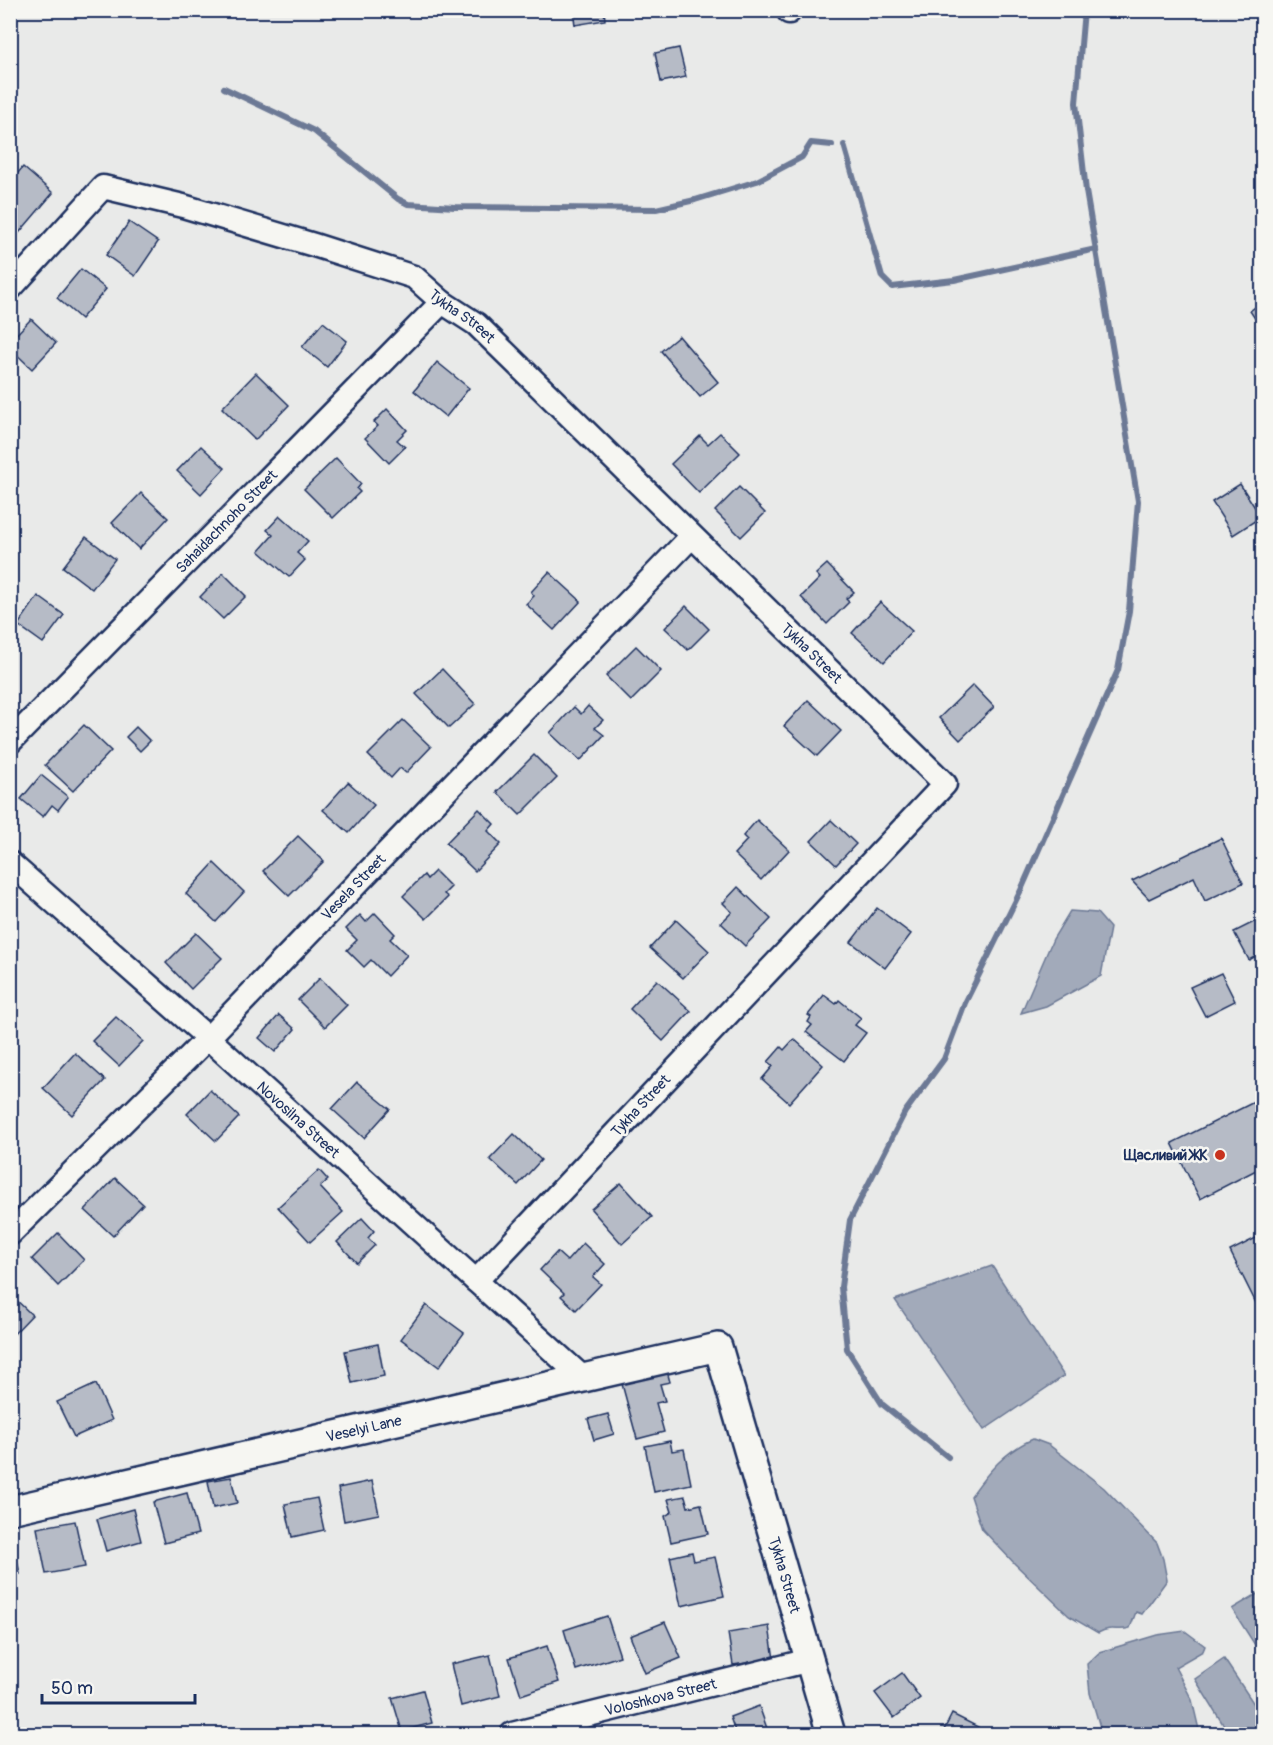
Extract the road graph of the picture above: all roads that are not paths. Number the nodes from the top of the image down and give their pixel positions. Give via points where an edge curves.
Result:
1 (10, 289) edge
2 (442, 302) junction
3 (691, 537) junction
4 (10, 742) edge
5 (10, 863) edge
6 (208, 1038) junction
7 (10, 1234) edge
8 (476, 1281) junction
9 (718, 1347) joint
10 (582, 1377) junction
11 (10, 1510) edge
12 (810, 1660) junction
13 (512, 1734) edge
14 (831, 1734) edge

1 - 2 street, Tykha Street via 103,187 183,206 414,277
2 - 3 street, Tykha Street via 476,324
2 - 4 street, Sahaidachnoho Street
3 - 6 street, Vesela Street
3 - 8 street, Tykha Street via 945,784
5 - 6 street, Novosilna Street
6 - 7 street, Vesela Street
6 - 8 street, Novosilna Street
8 - 10 street, Novosilna Street
9 - 10 street, Veselyi Lane
9 - 12 street, Tykha Street
10 - 11 street, Veselyi Lane
12 - 13 street, Voloshkova Street
12 - 14 street, Tykha Street

